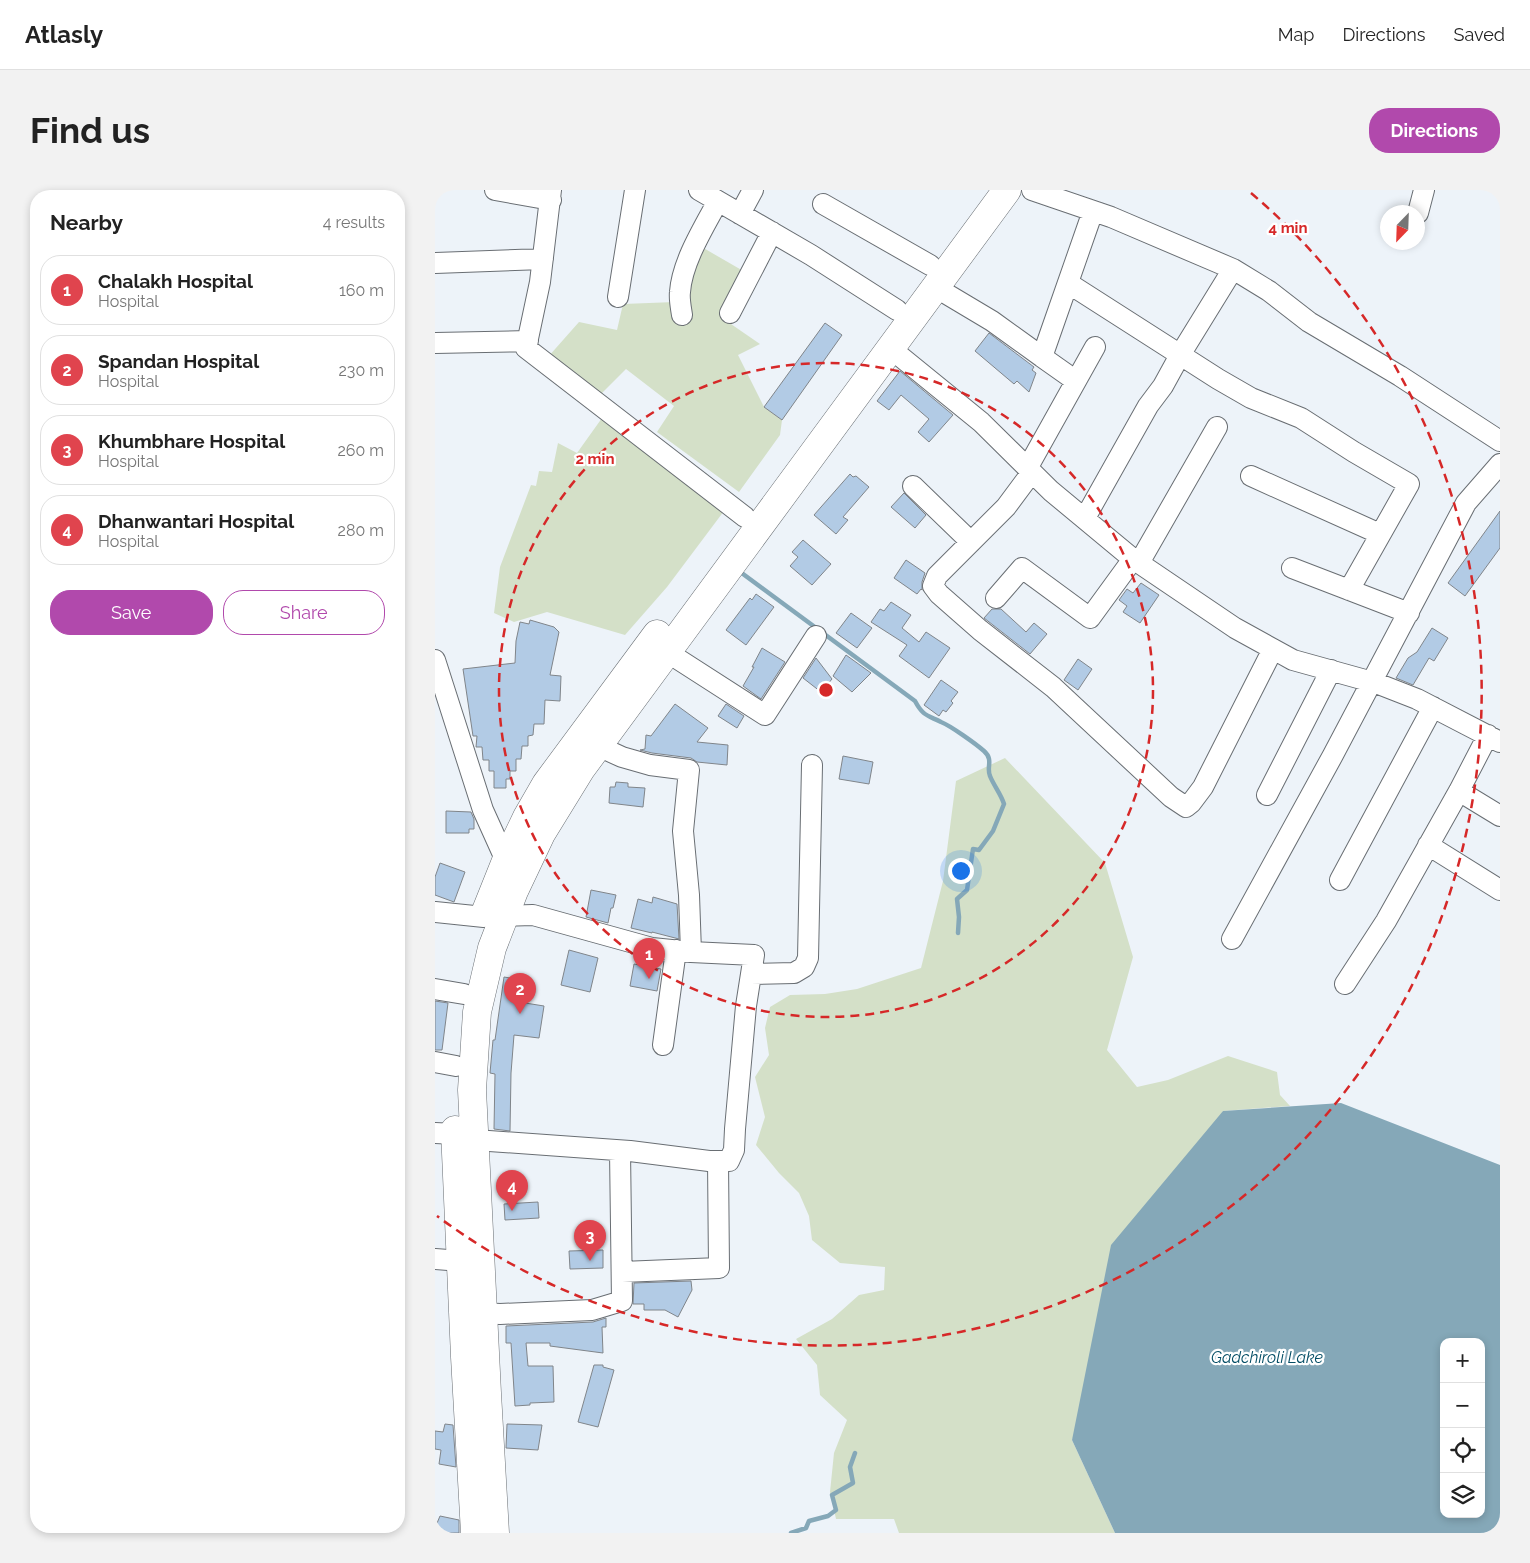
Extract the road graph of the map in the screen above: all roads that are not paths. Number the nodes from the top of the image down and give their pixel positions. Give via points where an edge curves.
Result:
1 (495, 190) edge
2 (635, 190) edge
3 (699, 190) edge
4 (753, 190) edge
5 (985, 190) edge
6 (1007, 190) edge
7 (1032, 190) edge
8 (1424, 190) edge
9 (551, 195) edge
10 (718, 201) junction
11 (823, 204) dead end
12 (1420, 205) edge
13 (1093, 211) junction
14 (740, 214) junction
15 (772, 232) junction
16 (543, 259) junction
17 (435, 263) edge
18 (1233, 269) junction
19 (932, 276) junction
20 (1068, 283) junction
21 (618, 296) dead end
22 (897, 310) junction
23 (730, 313) dead end
24 (681, 315) dead end
25 (527, 341) junction
26 (435, 343) edge
27 (1095, 347) dead end
28 (890, 348) junction
29 (1180, 355) junction
30 (1042, 357) junction
31 (1077, 381) junction
32 (1217, 427) dead end
33 (1500, 441) edge
34 (1500, 464) edge
35 (1030, 469) junction
36 (1251, 476) dead end
37 (913, 486) dead end
38 (745, 517) junction
39 (1085, 518) junction
40 (1380, 534) junction
41 (971, 542) junction
42 (1136, 561) junction
43 (1292, 568) dead end
44 (1349, 590) junction
45 (996, 598) dead end
46 (1409, 612) junction
47 (816, 636) dead end
48 (1273, 649) junction
49 (667, 652) junction
50 (435, 662) edge
51 (1331, 670) junction
52 (1371, 682) junction
53 (1433, 707) junction
54 (443, 715) edge
55 (1494, 739) edge
56 (599, 746) junction
57 (813, 765) dead end
58 (1459, 790) junction
59 (1267, 795) dead end
60 (1500, 816) edge
61 (1428, 845) junction
62 (506, 861) junction
63 (1340, 880) dead end
64 (1500, 890) edge
65 (435, 912) edge
66 (494, 917) junction
67 (1232, 939) dead end
68 (684, 951) junction
69 (751, 974) junction
70 (1345, 984) dead end
71 (435, 989) edge
72 (464, 994) junction
73 (663, 1044) dead end
74 (445, 1064) edge
75 (455, 1135) edge
76 (620, 1151) junction
77 (717, 1161) junction
78 (448, 1260) edge
79 (622, 1272) junction
80 (483, 1314) junction
81 (475, 1533) edge
82 (495, 1533) edge

1 - 9 street
2 - 21 street
3 - 10 street
4 - 14 street
5 - 19 highway
6 - 19 highway
7 - 13 street
8 - 12 street
9 - 16 street
10 - 14 street
10 - 24 street via 683,274 679,293
11 - 19 street
13 - 18 street
13 - 20 street
14 - 15 street
15 - 22 street
15 - 23 street
16 - 17 street
16 - 25 street
18 - 29 street
18 - 33 street via 1269,291 1309,322 1401,376
19 - 22 highway
19 - 28 highway
19 - 30 street
20 - 29 street
20 - 30 street
22 - 38 highway
25 - 26 street
25 - 38 street via 526,348
27 - 31 street
28 - 35 street via 981,422
28 - 49 highway
29 - 39 street
29 - 40 street via 1251,398 1301,418 1409,484
30 - 31 street
31 - 35 street
32 - 42 street
34 - 46 street via 1466,503
35 - 39 street
35 - 41 street via 1006,507
36 - 40 street
37 - 41 street
38 - 62 highway via 547,784
39 - 42 street
40 - 44 street
41 - 48 street via 937,576 933,586 939,594 1053,687 1171,797 1186,807 1203,787
42 - 45 street via 1090,618 1022,568
42 - 48 street via 1235,628
43 - 44 street
44 - 46 street
46 - 52 street
47 - 49 street via 765,716
48 - 51 street via 1293,660
49 - 56 highway
50 - 54 street
51 - 52 street
51 - 59 street
52 - 53 street
52 - 67 street
53 - 55 street
53 - 63 street
54 - 62 street
55 - 58 street
56 - 66 highway via 541,834 514,891
56 - 68 street via 622,758 689,770 683,831 689,895
57 - 69 street via 808,958 804,967 795,973
58 - 60 street
58 - 61 street
61 - 64 street
61 - 70 street via 1386,921
62 - 66 highway
65 - 66 street
66 - 68 street via 533,915 652,948
66 - 72 highway via 470,964
66 - 75 highway via 492,948 477,1012 472,1090
68 - 69 street via 753,955
68 - 73 street
69 - 77 street via 734,1150 729,1160
71 - 72 street
72 - 74 highway
74 - 75 highway
75 - 76 street
75 - 78 highway
75 - 80 highway
76 - 77 street
76 - 79 street
77 - 79 street via 719,1268
78 - 81 highway
79 - 80 street via 622,1301 592,1310
80 - 82 highway

